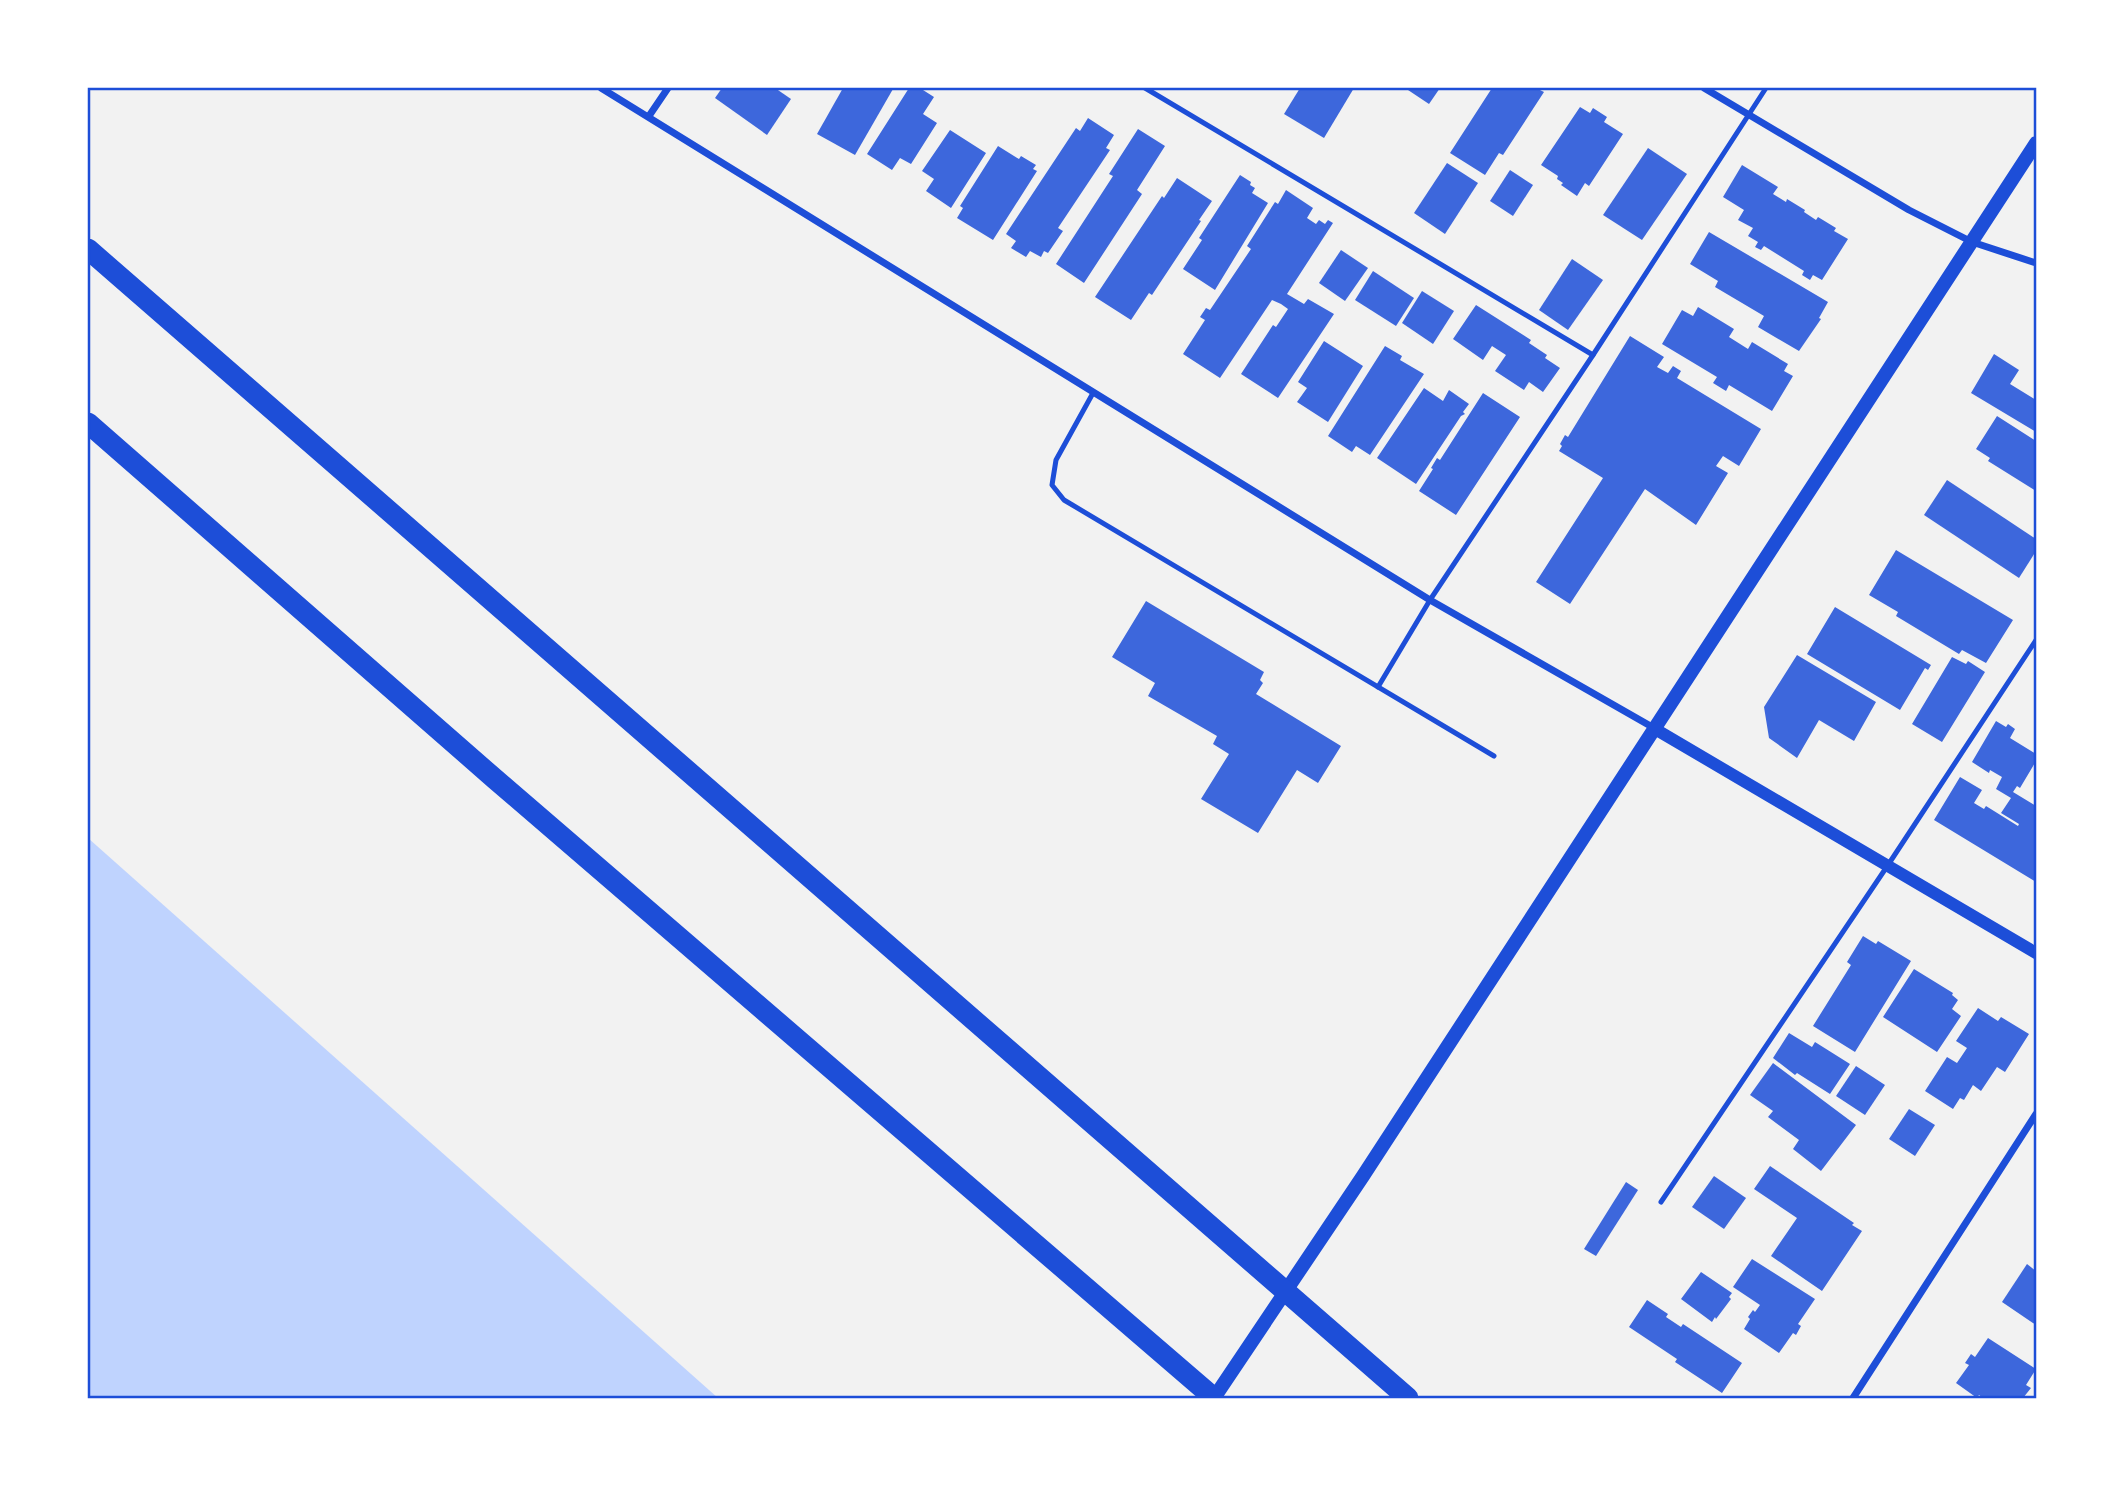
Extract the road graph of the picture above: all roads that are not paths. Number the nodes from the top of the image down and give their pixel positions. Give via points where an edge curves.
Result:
1 (601, 88) edge
2 (668, 88) edge
3 (1145, 88) edge
4 (1704, 88) edge
5 (1766, 88) edge
6 (1749, 114) junction
7 (649, 116) junction
8 (2036, 143) edge
9 (1972, 242) junction
10 (88, 249) edge
11 (2036, 263) edge
12 (1593, 355) junction
13 (1093, 393) junction
14 (88, 423) edge
15 (1430, 600) junction
16 (2036, 640) edge
17 (1378, 687) junction
18 (1655, 729) junction
19 (1494, 756) dead end
20 (1888, 865) junction
21 (2036, 953) edge
22 (2036, 1114) edge
23 (1661, 1202) dead end
24 (1214, 1398) edge
25 (1408, 1398) edge
26 (1853, 1398) edge

1 - 7 street
2 - 7 street
3 - 12 lane
4 - 6 street
5 - 6 lane
6 - 9 street via 1909,210
6 - 12 lane
7 - 13 street
8 - 9 main road
9 - 11 street
9 - 18 main road
10 - 25 highway
12 - 15 lane
13 - 15 street
13 - 17 lane via 1056,460 1052,485 1064,500
14 - 24 highway
15 - 17 lane
15 - 18 street
16 - 20 lane
17 - 19 lane
18 - 20 street
18 - 24 main road
20 - 21 street
20 - 23 lane
22 - 26 street

